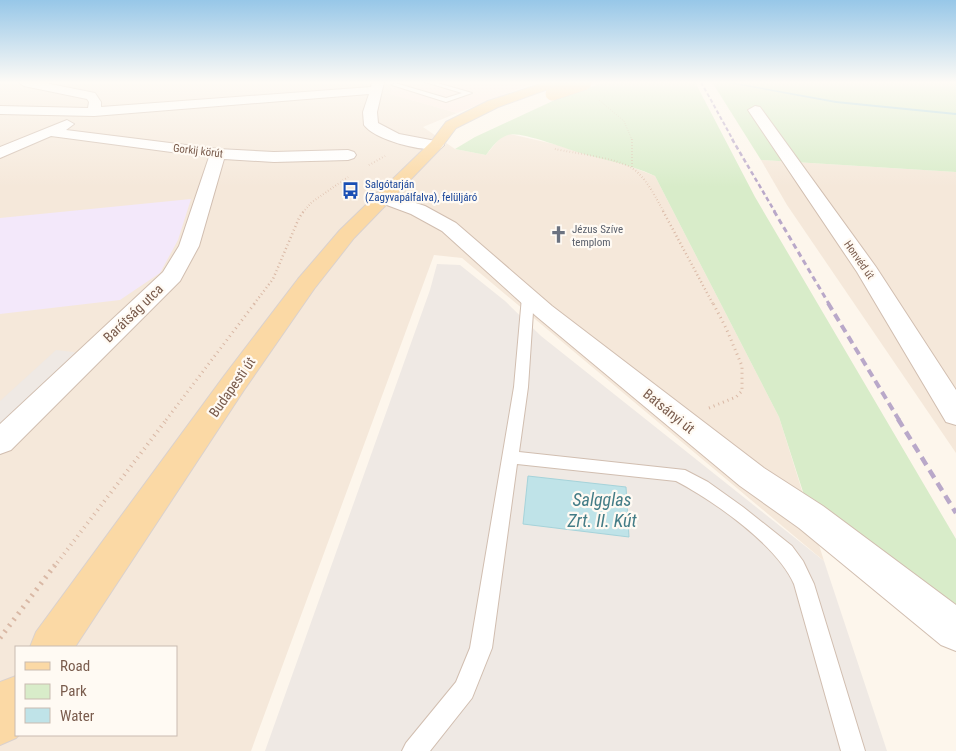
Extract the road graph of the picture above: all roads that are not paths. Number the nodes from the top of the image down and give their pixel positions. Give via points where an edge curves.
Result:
1 (83, 117) edge
2 (370, 117) edge
3 (466, 117) edge
4 (495, 117) edge
5 (760, 117) edge
6 (451, 125) junction
7 (379, 131) junction
8 (50, 132) junction
9 (436, 145) junction
10 (3, 154) edge
11 (218, 154) junction
12 (348, 155) dead end
13 (382, 197) junction
14 (528, 298) junction
15 (956, 414) edge
16 (0, 442) edge
17 (510, 457) junction
18 (956, 630) edge
19 (52, 646) edge
20 (15, 700) edge
21 (0, 722) edge
22 (414, 751) edge
23 (853, 751) edge

1 - 8 street
2 - 7 street via 371,125
3 - 6 main road, Budapesti út
4 - 9 main road
5 - 15 street, Honvéd út via 868,272
6 - 7 street, Budapesti út via 425,132
6 - 9 main road, Budapesti út
7 - 9 street via 400,139
8 - 10 street
8 - 11 street, Gorkij körút
9 - 13 main road, Budapesti út
11 - 12 street, Gorkij körút via 274,157
11 - 16 street, Barátság utca via 189,246 172,276
13 - 14 street, Batsányi út via 418,210 449,227
13 - 19 main road, Budapesti út via 347,234 234,383
14 - 17 lane via 521,387
14 - 18 street, Batsányi út via 752,476 811,517
17 - 22 lane via 481,648 464,690
17 - 23 lane via 679,475 737,512 785,552 804,584
20 - 21 main road

